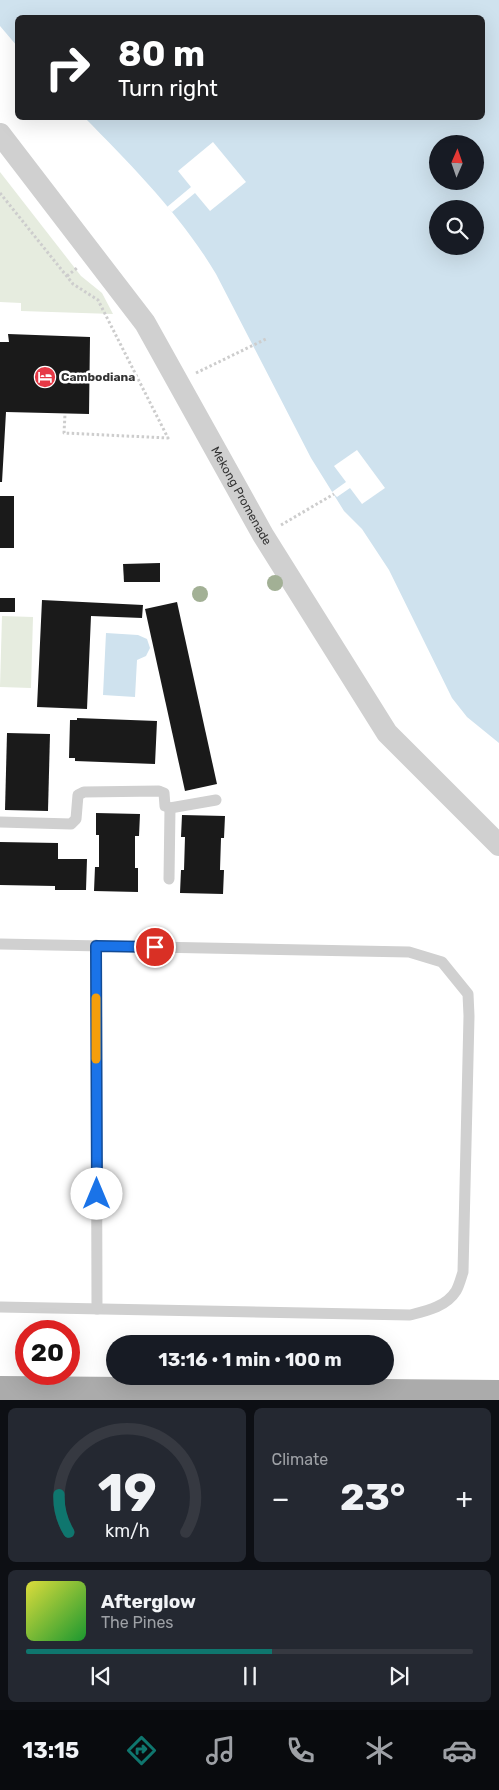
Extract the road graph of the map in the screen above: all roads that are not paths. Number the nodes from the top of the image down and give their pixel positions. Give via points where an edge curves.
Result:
1 (0, 134) edge
2 (216, 800) dead end
3 (170, 808) junction
4 (0, 822) edge
5 (499, 845) edge
6 (169, 879) dead end
7 (0, 944) edge
8 (96, 946) junction
9 (0, 1307) edge
10 (97, 1309) junction
11 (0, 1390) edge
12 (499, 1394) edge
13 (271, 1396) edge

1 - 5 street, Mekong Promenade via 145,323 264,535 387,733
2 - 3 lane
3 - 4 lane via 165,806 164,793 159,790 84,792 78,795 76,818 71,824
3 - 6 lane
7 - 8 lane
8 - 10 lane
8 - 10 lane via 409,952 442,962 468,994 469,1016 463,1272 456,1291 447,1302 410,1315
9 - 10 lane
11 - 13 main road
12 - 13 main road

